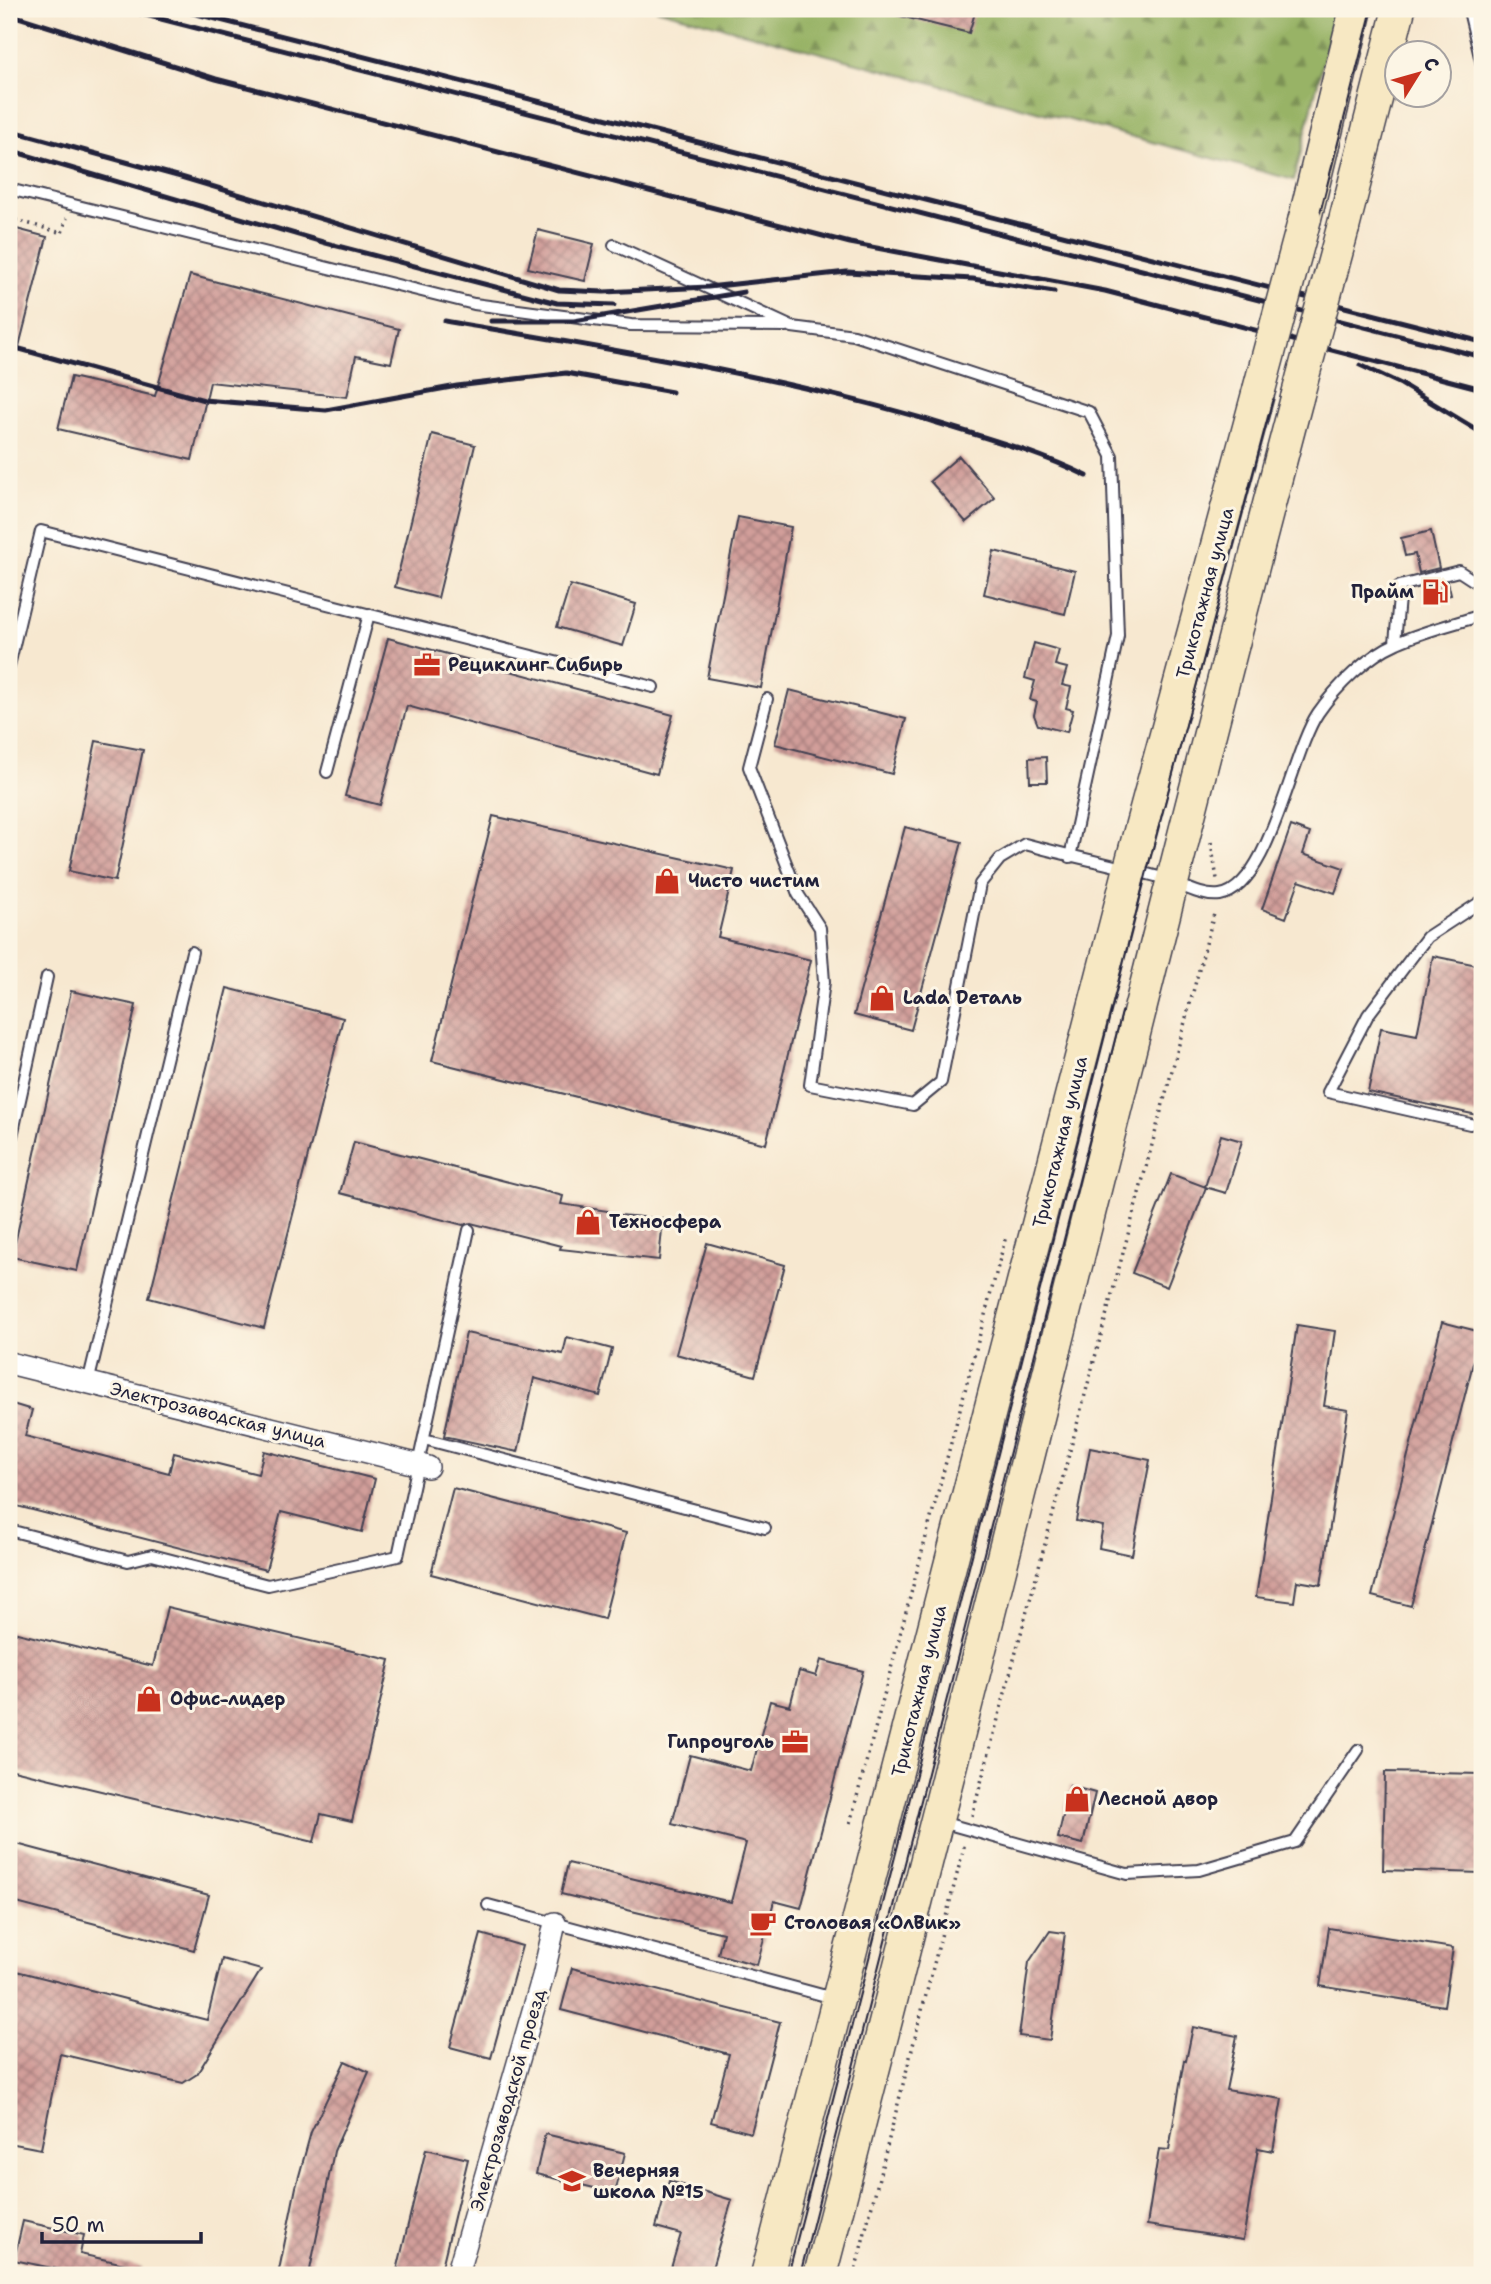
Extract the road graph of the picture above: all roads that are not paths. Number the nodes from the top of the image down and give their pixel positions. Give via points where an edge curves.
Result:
1 (1356, 9) edge
2 (1399, 9) edge
3 (1473, 9) edge
4 (1482, 65) edge
5 (9, 190) edge
6 (614, 245) dead end
7 (792, 327) junction
8 (1482, 586) edge
9 (369, 614) junction
10 (1482, 615) edge
11 (1395, 643) junction
12 (9, 666) edge
13 (653, 687) dead end
14 (767, 699) dead end
15 (327, 772) dead end
16 (1070, 857) junction
17 (1129, 872) junction
18 (1170, 881) junction
19 (1482, 901) edge
20 (192, 952) dead end
21 (47, 977) dead end
22 (1470, 1124) dead end
23 (9, 1150) edge
24 (470, 1230) dead end
25 (9, 1363) edge
26 (88, 1383) junction
27 (424, 1439) junction
28 (423, 1466) junction
29 (765, 1528) dead end
30 (9, 1530) edge
31 (1358, 1750) dead end
32 (938, 1821) junction
33 (488, 1905) dead end
34 (555, 1923) junction
35 (839, 2000) junction
36 (457, 2275) edge
37 (767, 2275) edge
38 (820, 2275) edge

1 - 17 main road, Трикотажная улица, bridge via 1305,218
2 - 18 main road, bridge
3 - 4 lane via 1470,15
5 - 7 lane via 474,304 631,325
6 - 7 lane
7 - 16 lane via 854,335 1089,412 1112,456 1118,636
8 - 11 lane via 1459,570 1400,586
9 - 12 lane via 41,531
9 - 13 lane
9 - 15 lane
10 - 11 lane
11 - 18 lane via 1356,671 1318,714 1270,837 1241,885 1220,895
14 - 16 lane via 749,767 798,894 820,928 824,982 810,1086 913,1105 941,1082 980,884 1000,859 1025,844
16 - 17 lane
17 - 18 lane
17 - 35 main road, Трикотажная улица
18 - 32 main road
19 - 22 lane via 1427,937 1367,1015 1328,1092
20 - 26 lane
21 - 23 lane
24 - 27 lane
25 - 26 street, Электрозаводская улица
26 - 28 street, Электрозаводская улица
27 - 28 lane
27 - 29 lane
28 - 30 lane via 398,1556 268,1585 152,1555 128,1561
31 - 32 lane via 1295,1842 1199,1870 1127,1874
32 - 38 main road
33 - 34 lane
34 - 35 lane
34 - 36 street, Электрозаводской проезд
35 - 37 main road, Трикотажная улица

